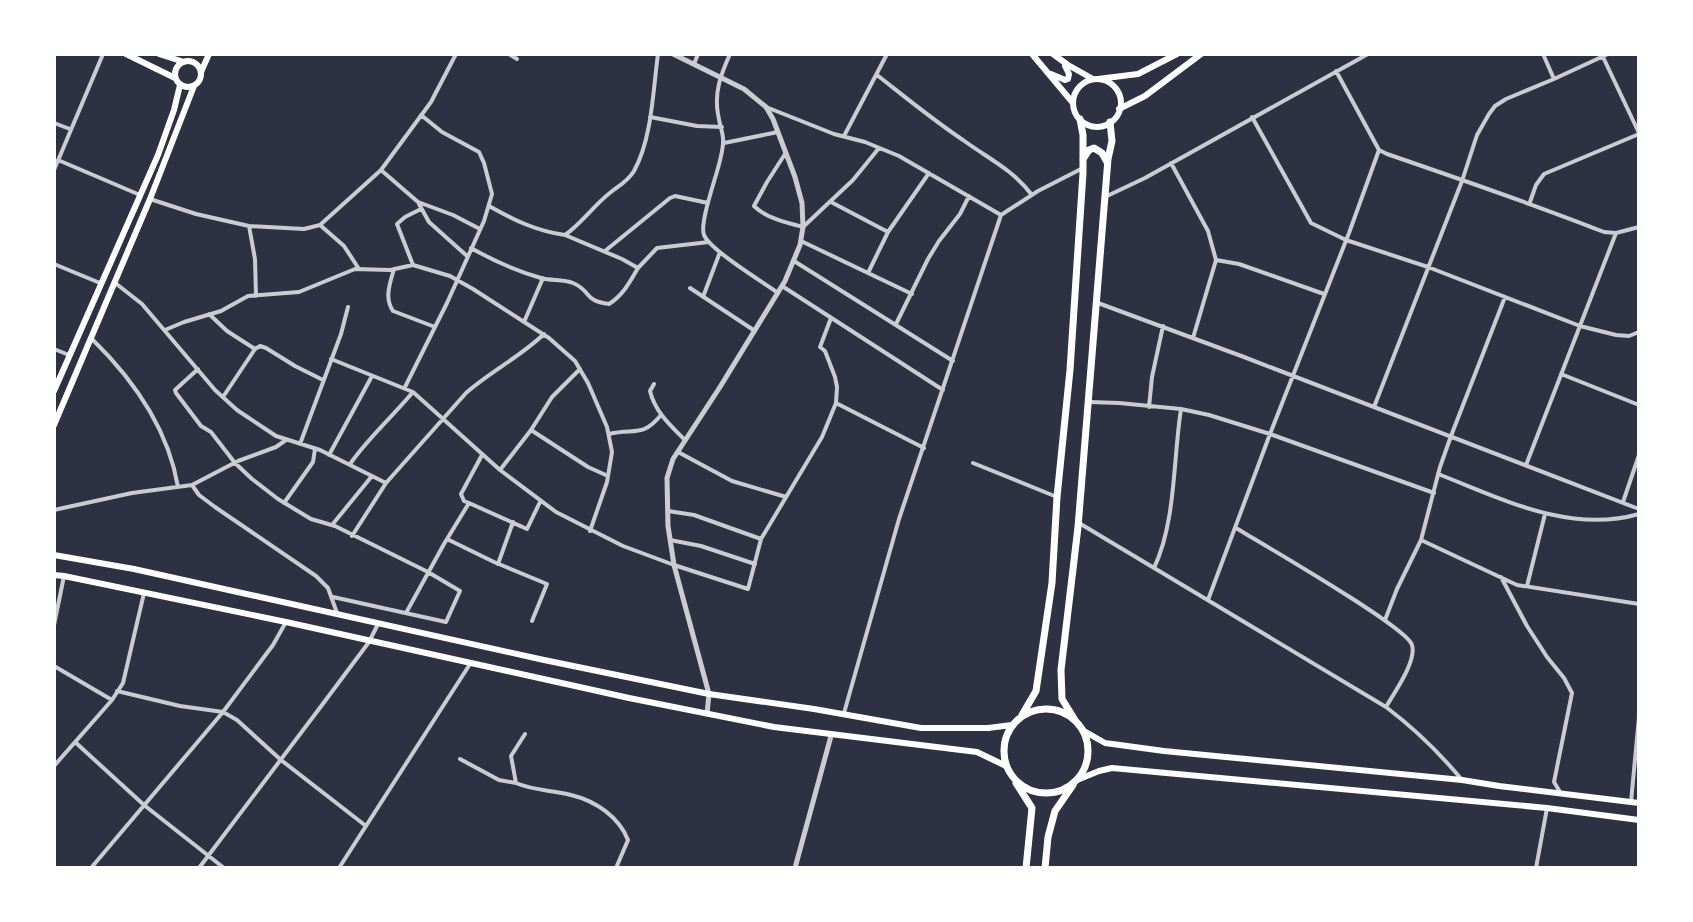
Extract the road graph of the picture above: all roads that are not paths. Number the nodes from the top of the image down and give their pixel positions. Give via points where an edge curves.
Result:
1 (103, 54) edge
2 (126, 54) edge
3 (159, 54) edge
4 (209, 54) edge
5 (456, 54) edge
6 (509, 54) edge
7 (658, 54) edge
8 (673, 54) edge
9 (698, 54) edge
10 (730, 54) edge
11 (1032, 54) edge
12 (1053, 54) edge
13 (1177, 54) edge
14 (1201, 54) edge
15 (1368, 54) edge
16 (1543, 54) edge
17 (1608, 54) edge
18 (885, 55) edge
19 (1603, 57) junction
20 (1190, 58) edge
21 (189, 59) edge
22 (517, 59) dead end
23 (1060, 59) junction
24 (694, 64) junction
25 (1336, 71) junction
26 (201, 72) junction
27 (1048, 72) junction
28 (877, 75) junction
29 (719, 76) junction
30 (1096, 79) junction
31 (1554, 79) junction
32 (178, 81) junction
33 (194, 86) junction
34 (1073, 103) junction
35 (766, 107) junction
36 (1119, 109) junction
37 (421, 115) junction
38 (650, 117) junction
39 (1252, 117) junction
40 (1080, 119) junction
41 (1110, 122) junction
42 (54, 123) edge
43 (722, 127) junction
44 (71, 130) junction
45 (778, 132) junction
46 (1639, 134) edge
47 (844, 136) junction
48 (724, 143) junction
49 (879, 148) junction
50 (1379, 150) junction
51 (785, 154) junction
52 (58, 160) junction
53 (1171, 163) junction
54 (1083, 164) junction
55 (1107, 164) junction
56 (54, 170) edge
57 (381, 170) junction
58 (929, 172) junction
59 (1462, 181) junction
60 (140, 195) junction
61 (1032, 195) junction
62 (969, 196) junction
63 (1105, 197) junction
64 (150, 199) junction
65 (418, 202) junction
66 (831, 202) junction
67 (1530, 202) junction
68 (708, 203) junction
69 (489, 206) junction
70 (421, 209) junction
71 (1001, 215) junction
72 (320, 225) junction
73 (249, 226) junction
74 (803, 227) junction
75 (1639, 227) edge
76 (480, 229) junction
77 (888, 232) junction
78 (1616, 233) junction
79 (565, 235) junction
80 (1346, 240) junction
81 (801, 241) junction
82 (709, 242) junction
83 (471, 248) junction
84 (605, 251) junction
85 (720, 252) junction
86 (467, 256) junction
87 (1216, 260) junction
88 (794, 261) junction
89 (54, 264) edge
90 (413, 265) junction
91 (1428, 267) junction
92 (638, 268) junction
93 (359, 269) junction
94 (394, 269) junction
95 (868, 273) junction
96 (543, 278) junction
97 (457, 280) junction
98 (114, 282) junction
99 (100, 283) junction
100 (782, 286) junction
101 (690, 288) dead end
102 (778, 293) junction
103 (912, 294) junction
104 (1324, 294) junction
105 (256, 296) junction
106 (703, 297) junction
107 (1505, 297) junction
108 (1095, 302) junction
109 (348, 307) dead end
110 (209, 314) junction
111 (831, 318) junction
112 (524, 322) junction
113 (896, 324) junction
114 (1163, 326) junction
115 (1580, 326) junction
116 (436, 327) junction
117 (165, 330) junction
118 (755, 331) junction
119 (1639, 332) edge
120 (544, 334) junction
121 (90, 337) junction
122 (1193, 338) junction
123 (54, 349) edge
124 (255, 349) junction
125 (69, 355) junction
126 (331, 359) junction
127 (953, 361) junction
128 (198, 369) junction
129 (580, 369) junction
130 (1561, 374) junction
131 (372, 375) junction
132 (1293, 375) junction
133 (323, 380) junction
134 (654, 384) dead end
135 (404, 388) junction
136 (943, 390) junction
137 (54, 391) edge
138 (413, 392) junction
139 (223, 397) junction
140 (1087, 402) junction
141 (836, 403) junction
142 (1639, 405) edge
143 (1149, 407) junction
144 (1374, 407) junction
145 (1181, 409) junction
146 (661, 415) junction
147 (443, 419) junction
148 (54, 425) edge
149 (531, 430) junction
150 (609, 434) junction
151 (1270, 434) junction
152 (1451, 436) junction
153 (286, 440) junction
154 (685, 440) junction
155 (300, 444) junction
156 (924, 448) junction
157 (315, 449) junction
158 (677, 452) junction
159 (329, 455) junction
160 (482, 455) junction
161 (1639, 455) edge
162 (235, 463) junction
163 (973, 463) dead end
164 (350, 464) junction
165 (1526, 465) junction
166 (500, 470) junction
167 (1438, 474) junction
168 (372, 476) junction
169 (609, 476) junction
170 (386, 483) junction
171 (192, 485) junction
172 (178, 487) junction
173 (1434, 493) junction
174 (786, 497) junction
175 (1057, 497) junction
176 (541, 501) junction
177 (1623, 502) junction
178 (284, 503) junction
179 (469, 503) junction
180 (54, 510) edge
181 (668, 511) junction
182 (1639, 511) edge
183 (1545, 514) junction
184 (513, 522) junction
185 (1079, 523) junction
186 (332, 525) junction
187 (1235, 528) junction
188 (590, 531) junction
189 (352, 536) junction
190 (447, 539) junction
191 (761, 539) junction
192 (670, 540) junction
193 (1421, 540) junction
194 (54, 555) edge
195 (498, 564) junction
196 (755, 564) junction
197 (674, 565) junction
198 (1154, 568) junction
199 (428, 572) junction
200 (54, 575) edge
201 (64, 576) junction
202 (1501, 577) junction
203 (1527, 586) junction
204 (144, 593) junction
205 (333, 597) junction
206 (1208, 600) junction
207 (1639, 604) edge
208 (406, 613) junction
209 (338, 616) junction
210 (1385, 620) junction
211 (532, 621) dead end
212 (286, 622) junction
213 (378, 624) junction
214 (54, 625) edge
215 (369, 642) junction
216 (470, 664) junction
217 (54, 666) edge
218 (117, 691) junction
219 (709, 694) junction
220 (112, 700) junction
221 (1386, 707) junction
222 (223, 712) junction
223 (707, 714) junction
224 (843, 714) junction
225 (1022, 715) junction
226 (1639, 717) edge
227 (1075, 720) junction
228 (1012, 725) junction
229 (1084, 731) junction
230 (525, 734) dead end
231 (831, 736) junction
232 (75, 742) junction
233 (460, 759) dead end
234 (281, 760) junction
235 (54, 766) edge
236 (1006, 766) junction
237 (1013, 778) junction
238 (1077, 780) junction
239 (1462, 780) junction
240 (516, 783) junction
241 (1561, 794) junction
242 (1635, 802) edge
243 (144, 805) junction
244 (1547, 808) junction
245 (1639, 820) edge
246 (366, 826) junction
247 (208, 856) junction
248 (91, 868) edge
249 (199, 868) edge
250 (224, 868) edge
251 (339, 868) edge
252 (616, 868) edge
253 (795, 868) edge
254 (1026, 868) edge
255 (1045, 868) edge
256 (1536, 868) edge

1 - 44 street
2 - 32 main road
3 - 21 main road
4 - 26 main road
5 - 37 street
6 - 22 street
7 - 38 street
8 - 24 street
9 - 24 street
10 - 29 street
11 - 27 main road
12 - 23 main road
13 - 30 main road via 1138,74
14 - 20 main road
15 - 25 street
16 - 31 street
17 - 19 street
18 - 28 street
19 - 31 street
19 - 46 street
20 - 36 main road via 1145,96
21 - 26 main road
21 - 32 main road via 176,70
23 - 27 main road via 1068,79
23 - 30 main road
24 - 29 street
25 - 39 street
25 - 50 street
26 - 33 main road
27 - 34 main road
28 - 47 street
28 - 61 street via 1010,171
29 - 35 street
29 - 43 street via 716,102
30 - 34 main road via 1076,90
30 - 36 main road via 1115,88
31 - 59 street via 1495,106 1477,135
32 - 33 main road
32 - 60 main road via 174,110
33 - 64 main road
34 - 40 main road
35 - 45 street
35 - 47 street
36 - 41 main road
37 - 57 street
37 - 69 street via 479,152 492,194
38 - 43 street
38 - 79 street via 631,176
39 - 53 street
39 - 80 street via 1311,223
40 - 41 main road via 1098,126
40 - 54 highway
41 - 55 highway
42 - 44 street
43 - 48 street
44 - 52 street
45 - 48 street
45 - 51 street
46 - 67 street via 1544,174
47 - 49 street
48 - 68 street
49 - 58 street
49 - 66 street
50 - 59 street
50 - 80 street
51 - 74 street via 802,203
51 - 74 street via 754,206
52 - 56 street
52 - 60 street
53 - 63 street
53 - 87 street via 1208,231
54 - 55 highway via 1094,148
54 - 61 street
54 - 175 highway
55 - 63 highway
57 - 65 street
57 - 72 street
58 - 62 street
58 - 77 street
59 - 67 street
59 - 91 street
60 - 99 main road
61 - 71 street
62 - 71 street
62 - 103 street
63 - 108 highway
64 - 73 street
64 - 98 main road
65 - 70 street
65 - 76 street
66 - 74 street
66 - 77 street
67 - 78 street
68 - 82 street via 703,232
68 - 84 street via 670,198
69 - 76 street
69 - 79 street via 528,227
70 - 86 street
70 - 90 street via 397,224
71 - 127 street
72 - 73 street
72 - 93 street via 344,246
73 - 105 street
74 - 81 street
75 - 78 street
76 - 83 street
77 - 95 street
78 - 115 street
79 - 84 street
80 - 91 street
80 - 104 street
81 - 88 street
81 - 95 street
82 - 85 street
82 - 92 street via 657,248
83 - 86 street
83 - 96 street
84 - 92 street
85 - 102 street
85 - 106 street
86 - 97 street
87 - 104 street
87 - 122 street
88 - 100 street
88 - 113 street
89 - 99 street
90 - 94 street
90 - 97 street
91 - 107 street
91 - 144 street
92 - 96 street via 626,290 609,304 594,302 575,284
93 - 94 street
93 - 105 street via 299,292
94 - 116 street via 389,307
95 - 103 street
96 - 112 street
97 - 112 street
97 - 116 street
98 - 117 street
98 - 121 main road
99 - 125 main road
100 - 102 street
100 - 111 street
101 - 106 street
102 - 118 street
103 - 113 street
104 - 132 street
105 - 110 street
106 - 118 street
107 - 115 street
107 - 152 street
108 - 114 street
108 - 140 highway
109 - 126 street
110 - 117 street
110 - 124 street
111 - 136 street
111 - 141 street via 820,347 835,377
112 - 120 street
113 - 127 street
114 - 122 street
114 - 143 street
115 - 119 street via 1616,335
115 - 130 street
116 - 135 street
117 - 128 street
118 - 154 street
120 - 129 street
120 - 147 street via 475,384
121 - 148 main road
121 - 172 street via 141,395 165,438
122 - 132 street
123 - 125 street
124 - 133 street via 266,348
124 - 139 street
125 - 137 main road
126 - 131 street
126 - 133 street
127 - 136 street
128 - 139 street
128 - 162 street via 175,390
129 - 149 street via 552,397
129 - 150 street
130 - 142 street
130 - 165 street
131 - 135 street
131 - 159 street
132 - 144 street
132 - 151 street
133 - 155 street
134 - 146 street via 650,391
135 - 138 street
136 - 156 street
138 - 147 street
138 - 164 street
139 - 153 street
140 - 143 street
140 - 185 highway
141 - 156 street
141 - 174 street
143 - 145 street
144 - 152 street
145 - 151 street
145 - 198 street via 1167,531
146 - 150 street via 642,432
146 - 154 street
147 - 160 street
147 - 170 street
149 - 166 street
149 - 169 street
150 - 169 street
151 - 173 street
151 - 187 street
152 - 165 street
152 - 167 street
153 - 155 street
153 - 162 street
154 - 158 street
155 - 157 street
156 - 224 street
157 - 159 street
157 - 178 street via 313,462
158 - 174 street via 732,481
158 - 181 street via 667,478
159 - 164 street
160 - 166 street
160 - 179 street via 461,494
161 - 177 street
162 - 171 street
162 - 178 street
163 - 175 street
164 - 168 street
165 - 177 street
166 - 176 street
167 - 173 street
167 - 183 street
168 - 170 street
168 - 186 street
169 - 188 street
170 - 189 street
171 - 172 street
171 - 205 street via 207,501 316,576
172 - 180 street
173 - 193 street
174 - 191 street
175 - 225 highway via 1052,583 1036,691
176 - 184 street via 527,529
176 - 188 street
177 - 182 street
178 - 186 street
179 - 184 street
179 - 190 street
181 - 191 street
181 - 192 street
182 - 183 street via 1594,520
183 - 203 street
184 - 195 street
185 - 198 street
185 - 227 highway via 1061,670 1062,699
186 - 189 street
187 - 206 street
187 - 210 street
188 - 197 street
189 - 199 street
190 - 195 street
190 - 199 street
191 - 196 street
192 - 196 street
192 - 197 street
193 - 202 street
193 - 210 street
194 - 209 main road
195 - 211 street via 547,584
196 - 197 street via 748,589
197 - 219 street
198 - 206 street
199 - 208 street
199 - 208 street via 460,591 446,622
200 - 201 main road
201 - 204 main road
201 - 214 street
202 - 203 street
202 - 241 street via 1572,693 1554,782
203 - 207 street
204 - 212 main road
204 - 218 street
205 - 208 street
205 - 209 street
206 - 221 street
209 - 213 main road
210 - 221 street via 1411,641 1414,650
212 - 215 main road
212 - 222 street
213 - 215 street
213 - 219 main road
215 - 216 main road
215 - 234 street
216 - 223 main road
216 - 246 street
217 - 220 street
218 - 220 street
218 - 222 street
219 - 223 street
219 - 224 main road
220 - 232 street
221 - 239 street via 1441,754
222 - 234 street
222 - 243 street
223 - 231 main road
224 - 228 main road via 921,728
225 - 227 highway via 1050,708
225 - 228 highway
226 - 242 street
227 - 229 highway
228 - 236 highway via 1005,738
229 - 238 highway via 1088,756
229 - 239 main road via 1105,743 1164,751
230 - 240 street via 511,756
231 - 236 main road via 977,752
231 - 253 street
232 - 235 street
232 - 243 street
233 - 240 street
234 - 246 street
234 - 247 street
236 - 237 highway
237 - 238 highway via 1024,787 1052,793
237 - 254 highway via 1032,808
238 - 244 main road via 1112,768
238 - 255 highway via 1055,811
239 - 241 main road
240 - 252 street via 578,797 612,816 628,840
241 - 242 main road
243 - 247 street
243 - 248 street
244 - 245 main road
244 - 256 street
246 - 251 street
247 - 249 street
247 - 250 street

